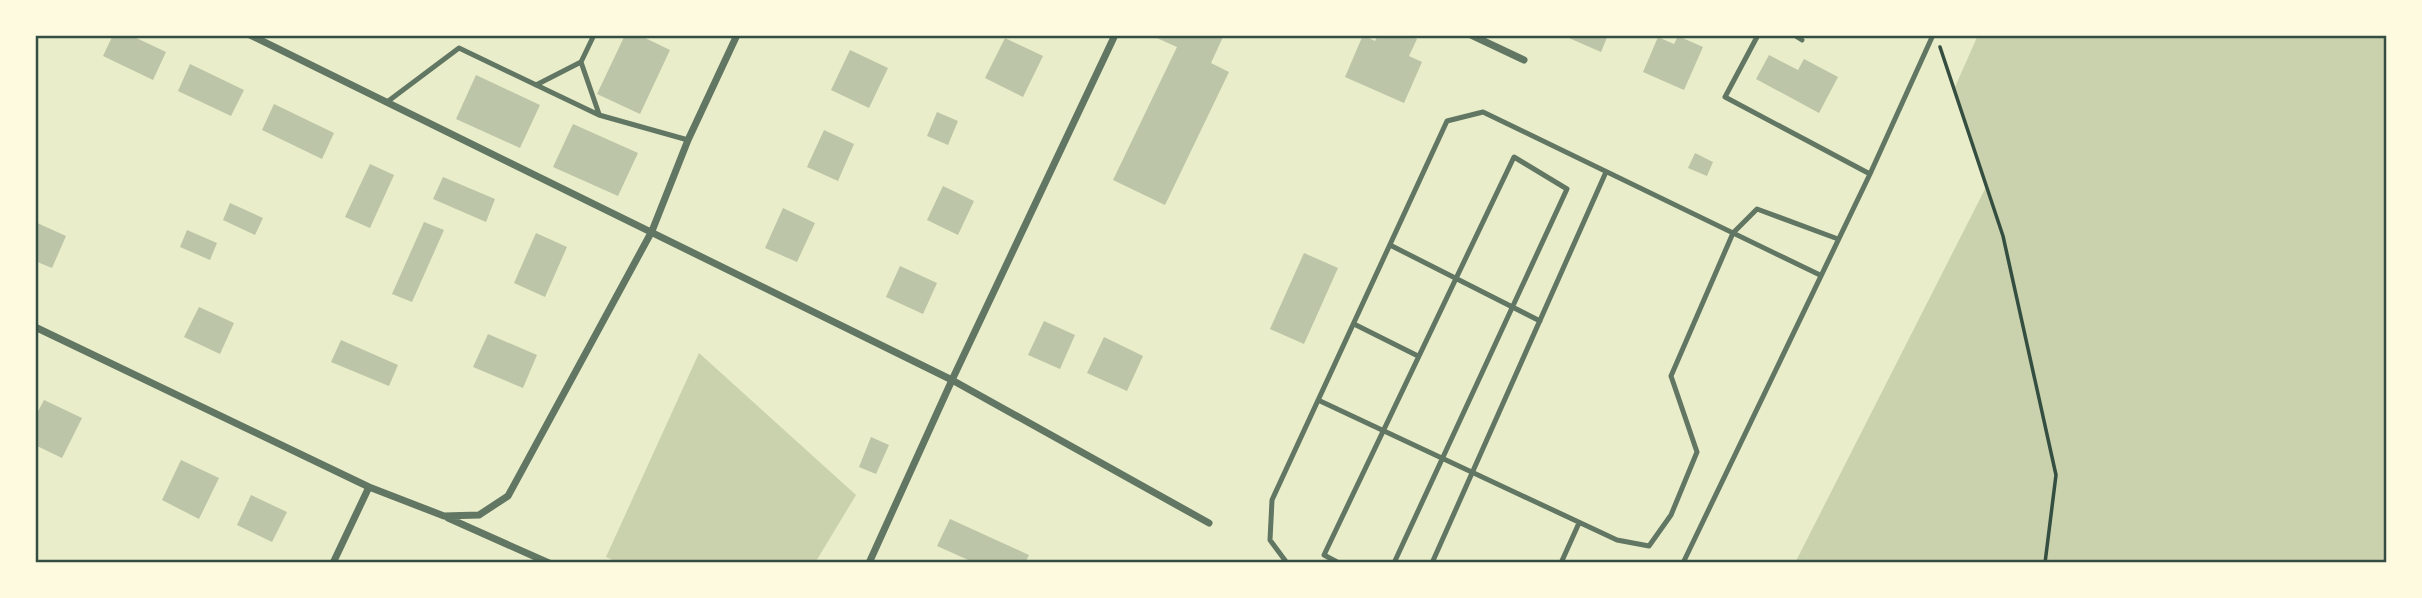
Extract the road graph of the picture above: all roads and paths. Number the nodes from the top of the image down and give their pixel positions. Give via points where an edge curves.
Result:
1 (250, 35) edge
2 (594, 35) edge
3 (737, 35) edge
4 (1115, 35) edge
5 (1471, 35) edge
6 (1758, 35) edge
7 (1794, 35) edge
8 (1934, 35) edge
9 (1802, 40) dead end
10 (1524, 60) dead end
11 (582, 62) junction
12 (536, 85) junction
13 (387, 102) junction
14 (600, 115) junction
15 (688, 140) junction
16 (1606, 172) junction
17 (1870, 174) junction
18 (652, 231) junction
19 (1732, 233) junction
20 (1838, 239) junction
21 (1390, 245) junction
22 (1820, 275) junction
23 (1455, 278) junction
24 (1514, 308) junction
25 (1540, 321) junction
26 (1354, 324) junction
27 (35, 327) edge
28 (1418, 356) junction
29 (952, 380) junction
30 (1318, 400) junction
31 (1382, 430) junction
32 (1443, 459) junction
33 (1472, 473) junction
34 (369, 487) junction
35 (444, 516) junction
36 (1209, 523) dead end
37 (1579, 523) junction
38 (333, 563) edge
39 (549, 563) edge
40 (869, 563) edge
41 (1287, 563) edge
42 (1339, 563) edge
43 (1394, 563) edge
44 (1432, 563) edge
45 (1561, 563) edge
46 (1683, 563) edge
47 (2045, 563) edge

1 - 13 street
2 - 11 lane
3 - 15 street
4 - 29 street
5 - 10 street
6 - 17 lane via 1725,97
7 - 9 lane
8 - 17 lane
8 - 47 path via 2003,236 2056,475
11 - 12 lane
11 - 14 lane
12 - 13 lane via 460,48
12 - 14 lane
13 - 18 street
14 - 15 lane
15 - 18 street
16 - 19 lane
16 - 21 lane via 1483,112 1447,121
16 - 25 lane
17 - 20 lane
18 - 29 street
18 - 35 street via 508,496 479,515
19 - 20 lane via 1758,209
19 - 22 lane
19 - 37 lane via 1671,376 1697,452 1671,515 1649,546 1617,540
20 - 22 lane
21 - 23 lane
21 - 26 lane
22 - 46 lane
23 - 24 lane
23 - 24 lane via 1514,157 1567,189
23 - 28 lane
24 - 25 lane
24 - 32 lane
25 - 33 lane
26 - 28 lane
26 - 30 lane
27 - 34 street
28 - 31 lane
29 - 36 street
29 - 40 street
30 - 31 lane
30 - 41 lane via 1272,500 1270,540
31 - 32 lane
31 - 42 lane via 1324,555
32 - 33 lane
32 - 43 lane
33 - 37 lane
33 - 44 lane
34 - 35 street
34 - 38 street
35 - 39 street
37 - 45 lane

